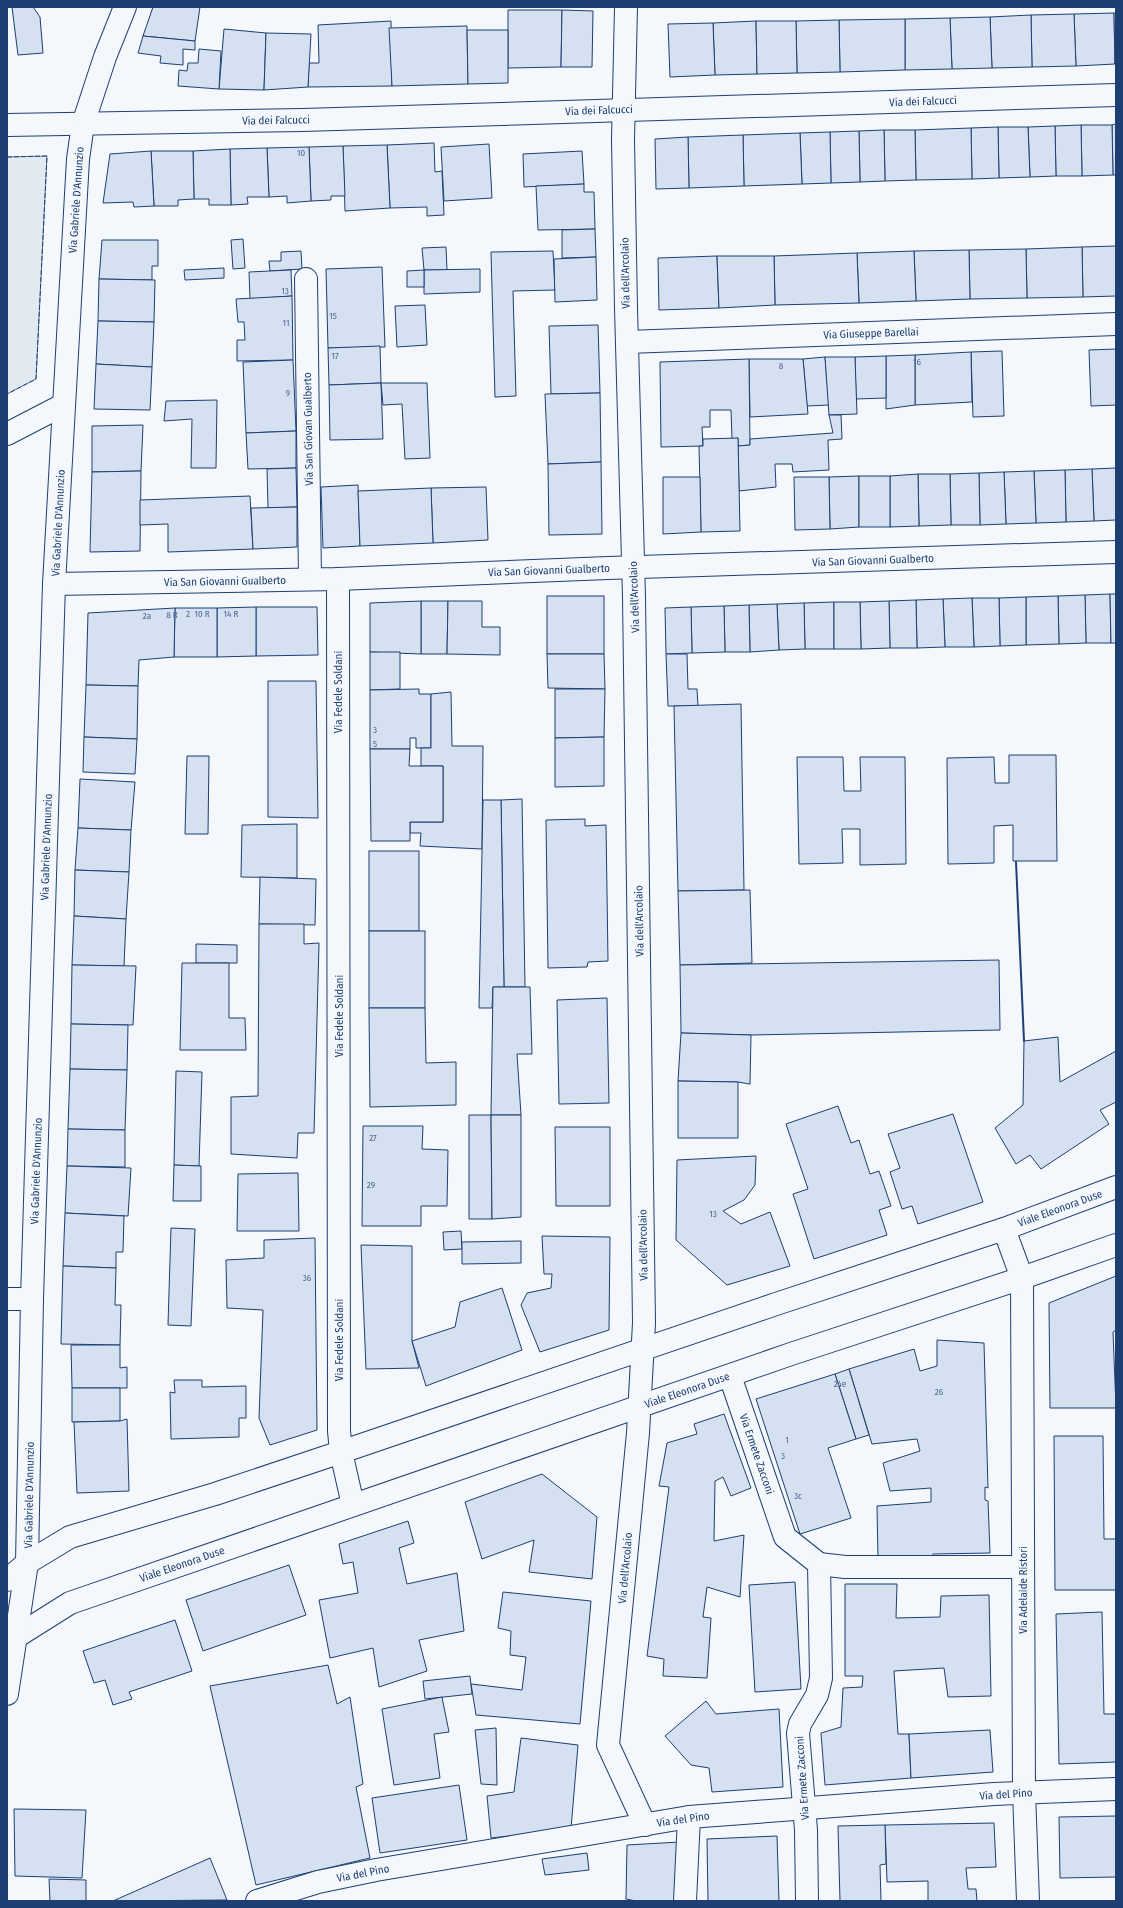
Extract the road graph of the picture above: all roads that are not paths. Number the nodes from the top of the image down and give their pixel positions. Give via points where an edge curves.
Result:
1 (125, 7) edge
2 (626, 7) edge
3 (1116, 95) edge
4 (623, 109) junction
5 (83, 124) junction
6 (7, 125) edge
7 (306, 278) dead end
8 (1116, 324) edge
9 (627, 342) junction
10 (63, 405) junction
11 (7, 434) edge
12 (1116, 552) edge
13 (633, 567) junction
14 (310, 579) junction
15 (338, 579) junction
16 (54, 584) junction
17 (1116, 1188) edge
18 (1004, 1229) junction
19 (1116, 1245) edge
20 (1022, 1278) junction
21 (32, 1299) junction
22 (7, 1300) edge
23 (644, 1350) junction
24 (730, 1376) junction
25 (640, 1407) junction
26 (341, 1452) junction
27 (353, 1505) junction
28 (27, 1563) junction
29 (819, 1564) junction
30 (1023, 1567) junction
31 (7, 1580) edge
32 (12, 1639) edge
33 (7, 1694) edge
34 (1116, 1789) edge
35 (1024, 1792) junction
36 (804, 1810) junction
37 (689, 1817) junction
38 (645, 1825) junction
39 (319, 1892) edge
40 (257, 1901) edge
41 (685, 1901) edge
42 (808, 1901) edge
43 (1028, 1901) edge

1 - 5 street, Via Gabriele D'Annunzio
2 - 4 street, Via dell'Arcolaio
3 - 4 street, Via dei Falcucci
4 - 5 street, Via dei Falcucci via 303,120
4 - 9 street, Via dell'Arcolaio
5 - 6 street, Via dei Falcucci
5 - 10 street, Via Gabriele D'Annunzio via 78,159
7 - 14 street, Via San Giovan Gualberto
8 - 9 street, Via Giuseppe Barellai
9 - 13 street, Via dell'Arcolaio
10 - 11 street
10 - 16 street, Via Gabriele D'Annunzio
12 - 13 street, Via San Giovanni Gualberto
13 - 15 street, Via San Giovanni Gualberto
13 - 23 street, Via dell'Arcolaio
14 - 15 street, Via San Giovanni Gualberto
14 - 16 street, Via San Giovanni Gualberto
15 - 26 street, Via Fedele Soldani
16 - 21 street, Via Gabriele D'Annunzio
17 - 18 street, Viale Eleonora Duse
18 - 20 street, Viale Eleonora Duse
18 - 23 street, Viale Eleonora Duse
19 - 20 street, Viale Eleonora Duse
20 - 24 street, Viale Eleonora Duse
20 - 30 street, Via Adelaide Ristori
21 - 22 street
21 - 28 street, Via Gabriele D'Annunzio
23 - 25 street, Via dell'Arcolaio
23 - 26 street, Viale Eleonora Duse
24 - 25 street, Viale Eleonora Duse
24 - 29 street, Via Ermete Zacconi via 786,1537
25 - 27 street, Viale Eleonora Duse
25 - 38 street, Via dell'Arcolaio via 608,1745
26 - 27 street
26 - 28 street, Viale Eleonora Duse via 215,1494 70,1536
27 - 32 street, Viale Eleonora Duse via 70,1603
28 - 31 street, Viale Eleonora Duse
28 - 32 street, Via Gabriele D'Annunzio
29 - 30 street via 845,1567
29 - 36 street, Via Ermete Zacconi via 821,1678 817,1695 800,1724 798,1733
30 - 35 street, Via Adelaide Ristori
32 - 33 street, Via Gabriele D'Annunzio
34 - 35 street, Via del Pino
35 - 36 street, Via del Pino
35 - 43 street, Via Adelaide Ristori
36 - 37 street, Via del Pino
36 - 42 street, Via Ermete Zacconi
37 - 38 street, Via del Pino
37 - 41 street
38 - 39 street, Via del Pino via 453,1857
39 - 40 street, Via del Pino

